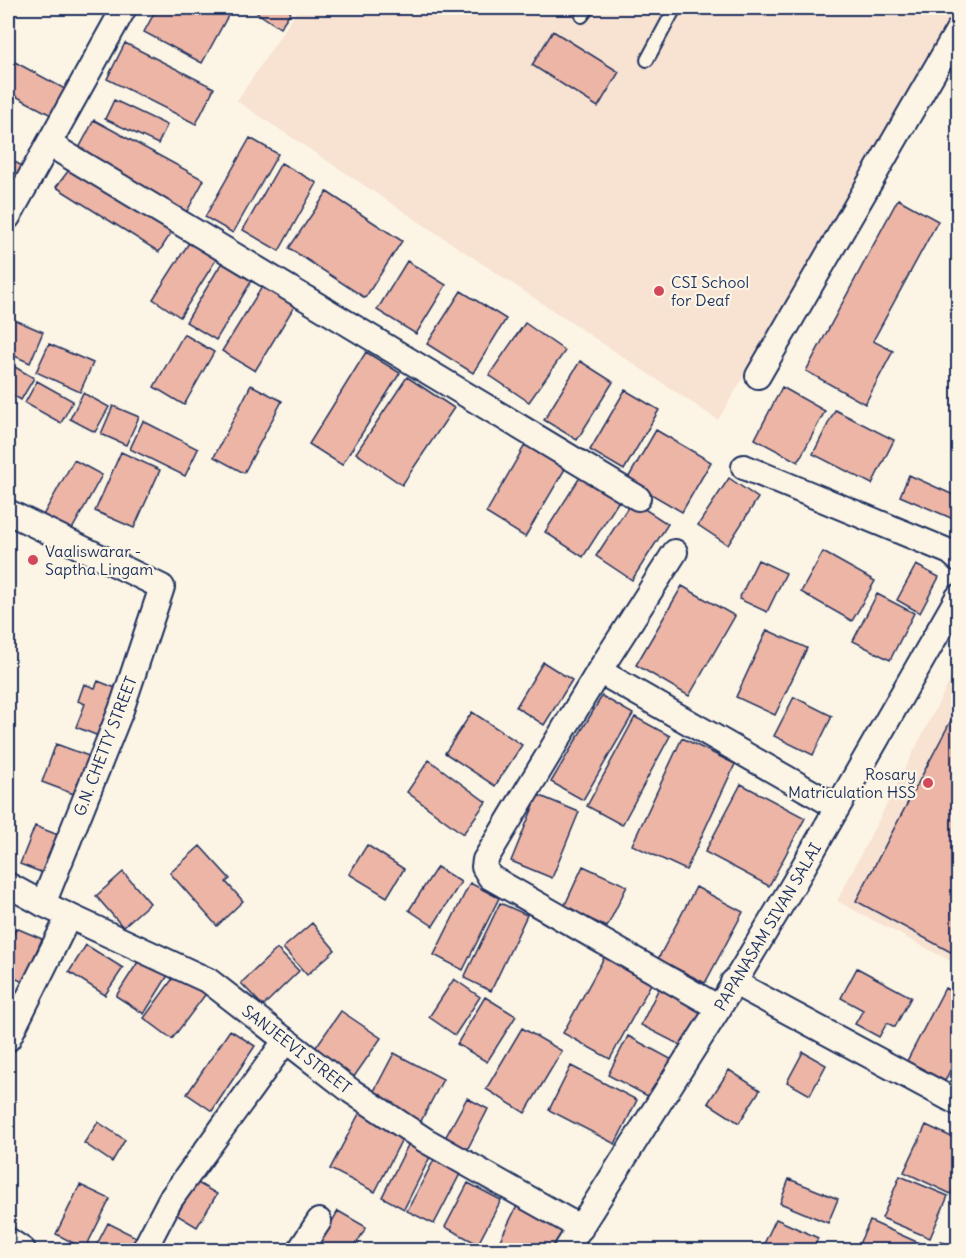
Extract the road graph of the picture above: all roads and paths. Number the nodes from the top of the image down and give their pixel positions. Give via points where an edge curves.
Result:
1 (124, 8) edge
2 (675, 8) edge
3 (958, 30) edge
4 (647, 60) dead end
5 (49, 144) junction
6 (8, 217) edge
7 (758, 376) dead end
8 (744, 467) dead end
9 (638, 498) dead end
10 (8, 512) edge
11 (675, 552) dead end
12 (958, 559) edge
13 (958, 597) edge
14 (599, 671) junction
15 (837, 807) junction
16 (8, 885) edge
17 (43, 904) junction
18 (69, 916) junction
19 (733, 982) junction
20 (719, 1008) junction
21 (8, 1039) edge
22 (286, 1040) junction
23 (958, 1103) edge
24 (319, 1221) dead end
25 (581, 1228) junction
26 (8, 1240) edge
27 (23, 1251) edge
28 (144, 1251) edge
29 (300, 1251) edge
30 (566, 1251) edge

1 - 5 street
2 - 4 lane
3 - 7 street
5 - 6 street
5 - 9 street
8 - 12 street via 950,552
10 - 17 street, G.N. CHETTY STREET via 162,587 121,711
11 - 14 street
13 - 15 street, PAPANASAM SIVAN SALAI
14 - 15 street
14 - 20 street via 483,867 490,877
15 - 19 street, PAPANASAM SIVAN SALAI
16 - 17 street, SANJEEVI STREET
17 - 18 street, SANJEEVI STREET
18 - 21 street
18 - 22 street, SANJEEVI STREET via 209,981
19 - 20 street, PAPANASAM SIVAN SALAI
19 - 23 street
20 - 25 street, PAPANASAM SIVAN SALAI
22 - 25 street, SANJEEVI STREET via 351,1091 425,1140
22 - 28 street via 170,1200
24 - 29 street
25 - 30 street, PAPANASAM SIVAN SALAI
26 - 27 street

